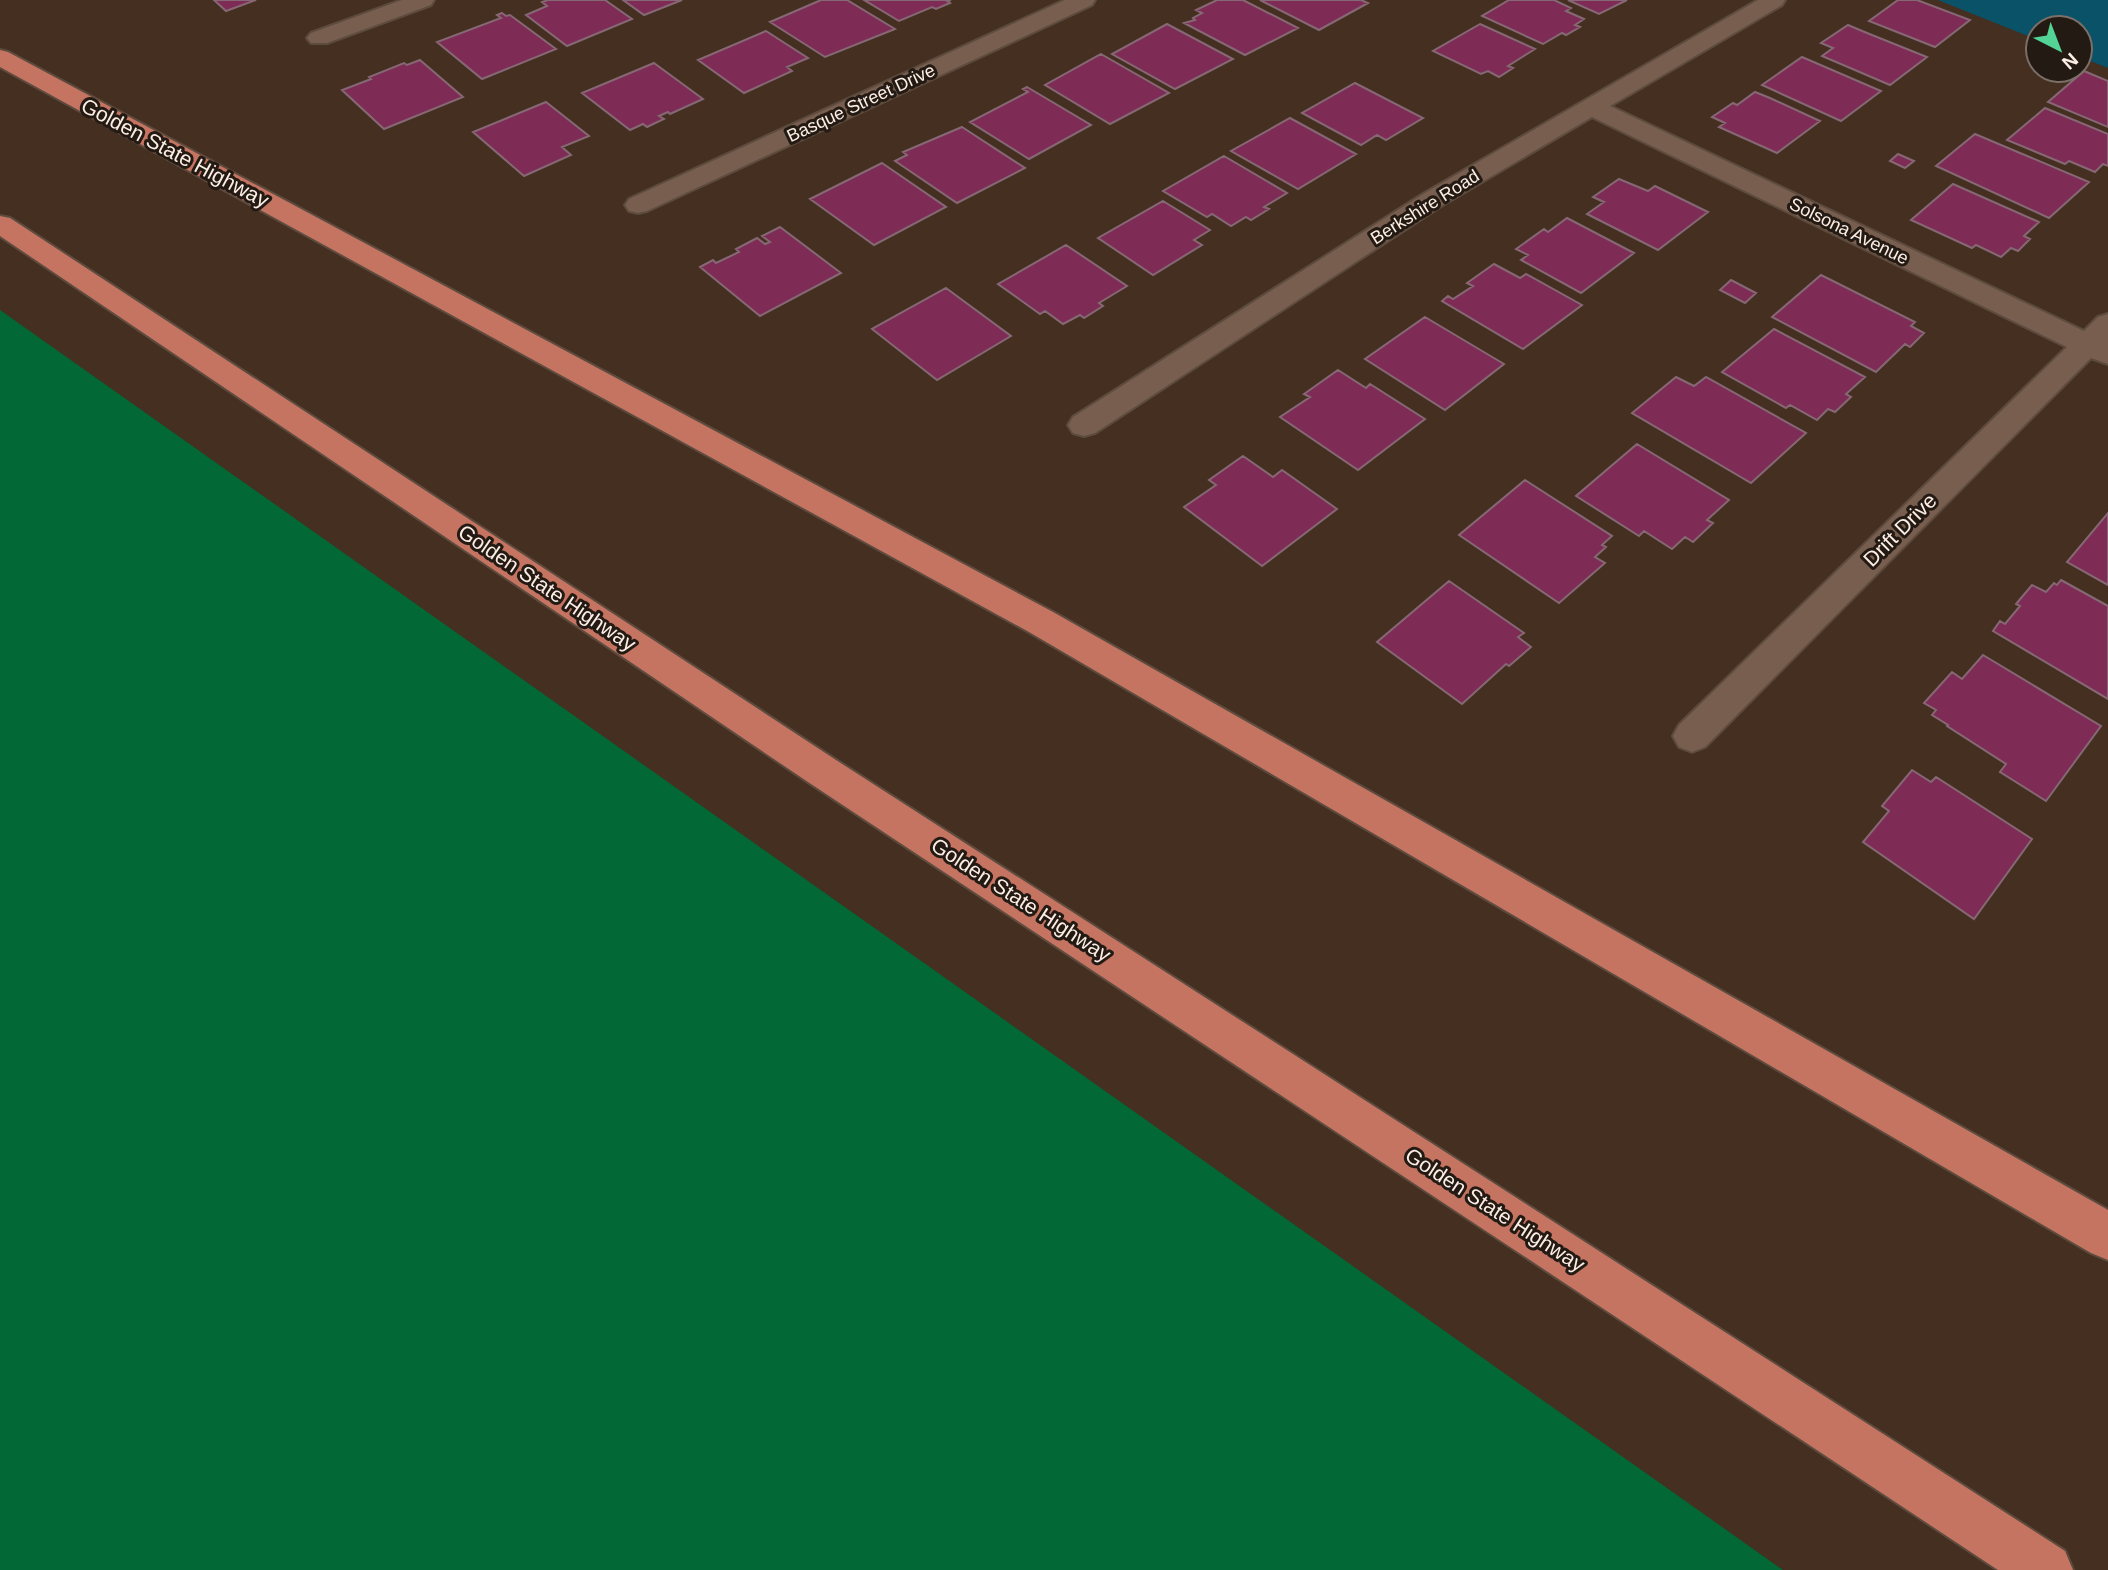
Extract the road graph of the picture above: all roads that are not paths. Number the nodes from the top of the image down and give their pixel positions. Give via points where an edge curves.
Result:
1 (423, 0) edge
2 (1084, 0) edge
3 (1773, 0) edge
4 (319, 38) dead end
5 (0, 57) edge
6 (1591, 107) junction
7 (638, 205) dead end
8 (0, 223) edge
9 (2101, 341) edge
10 (1084, 425) dead end
11 (1692, 736) dead end
12 (2108, 1236) edge
13 (2046, 1570) edge

1 - 4 street
2 - 7 street, Basque Street Drive
3 - 6 street, Berkshire Road
5 - 12 highway, Golden State Highway via 1041,622
6 - 9 street, Solsona Avenue
6 - 10 street, Berkshire Road via 1432,200
8 - 13 highway, Golden State Highway via 822,771
9 - 11 street, Drift Drive

